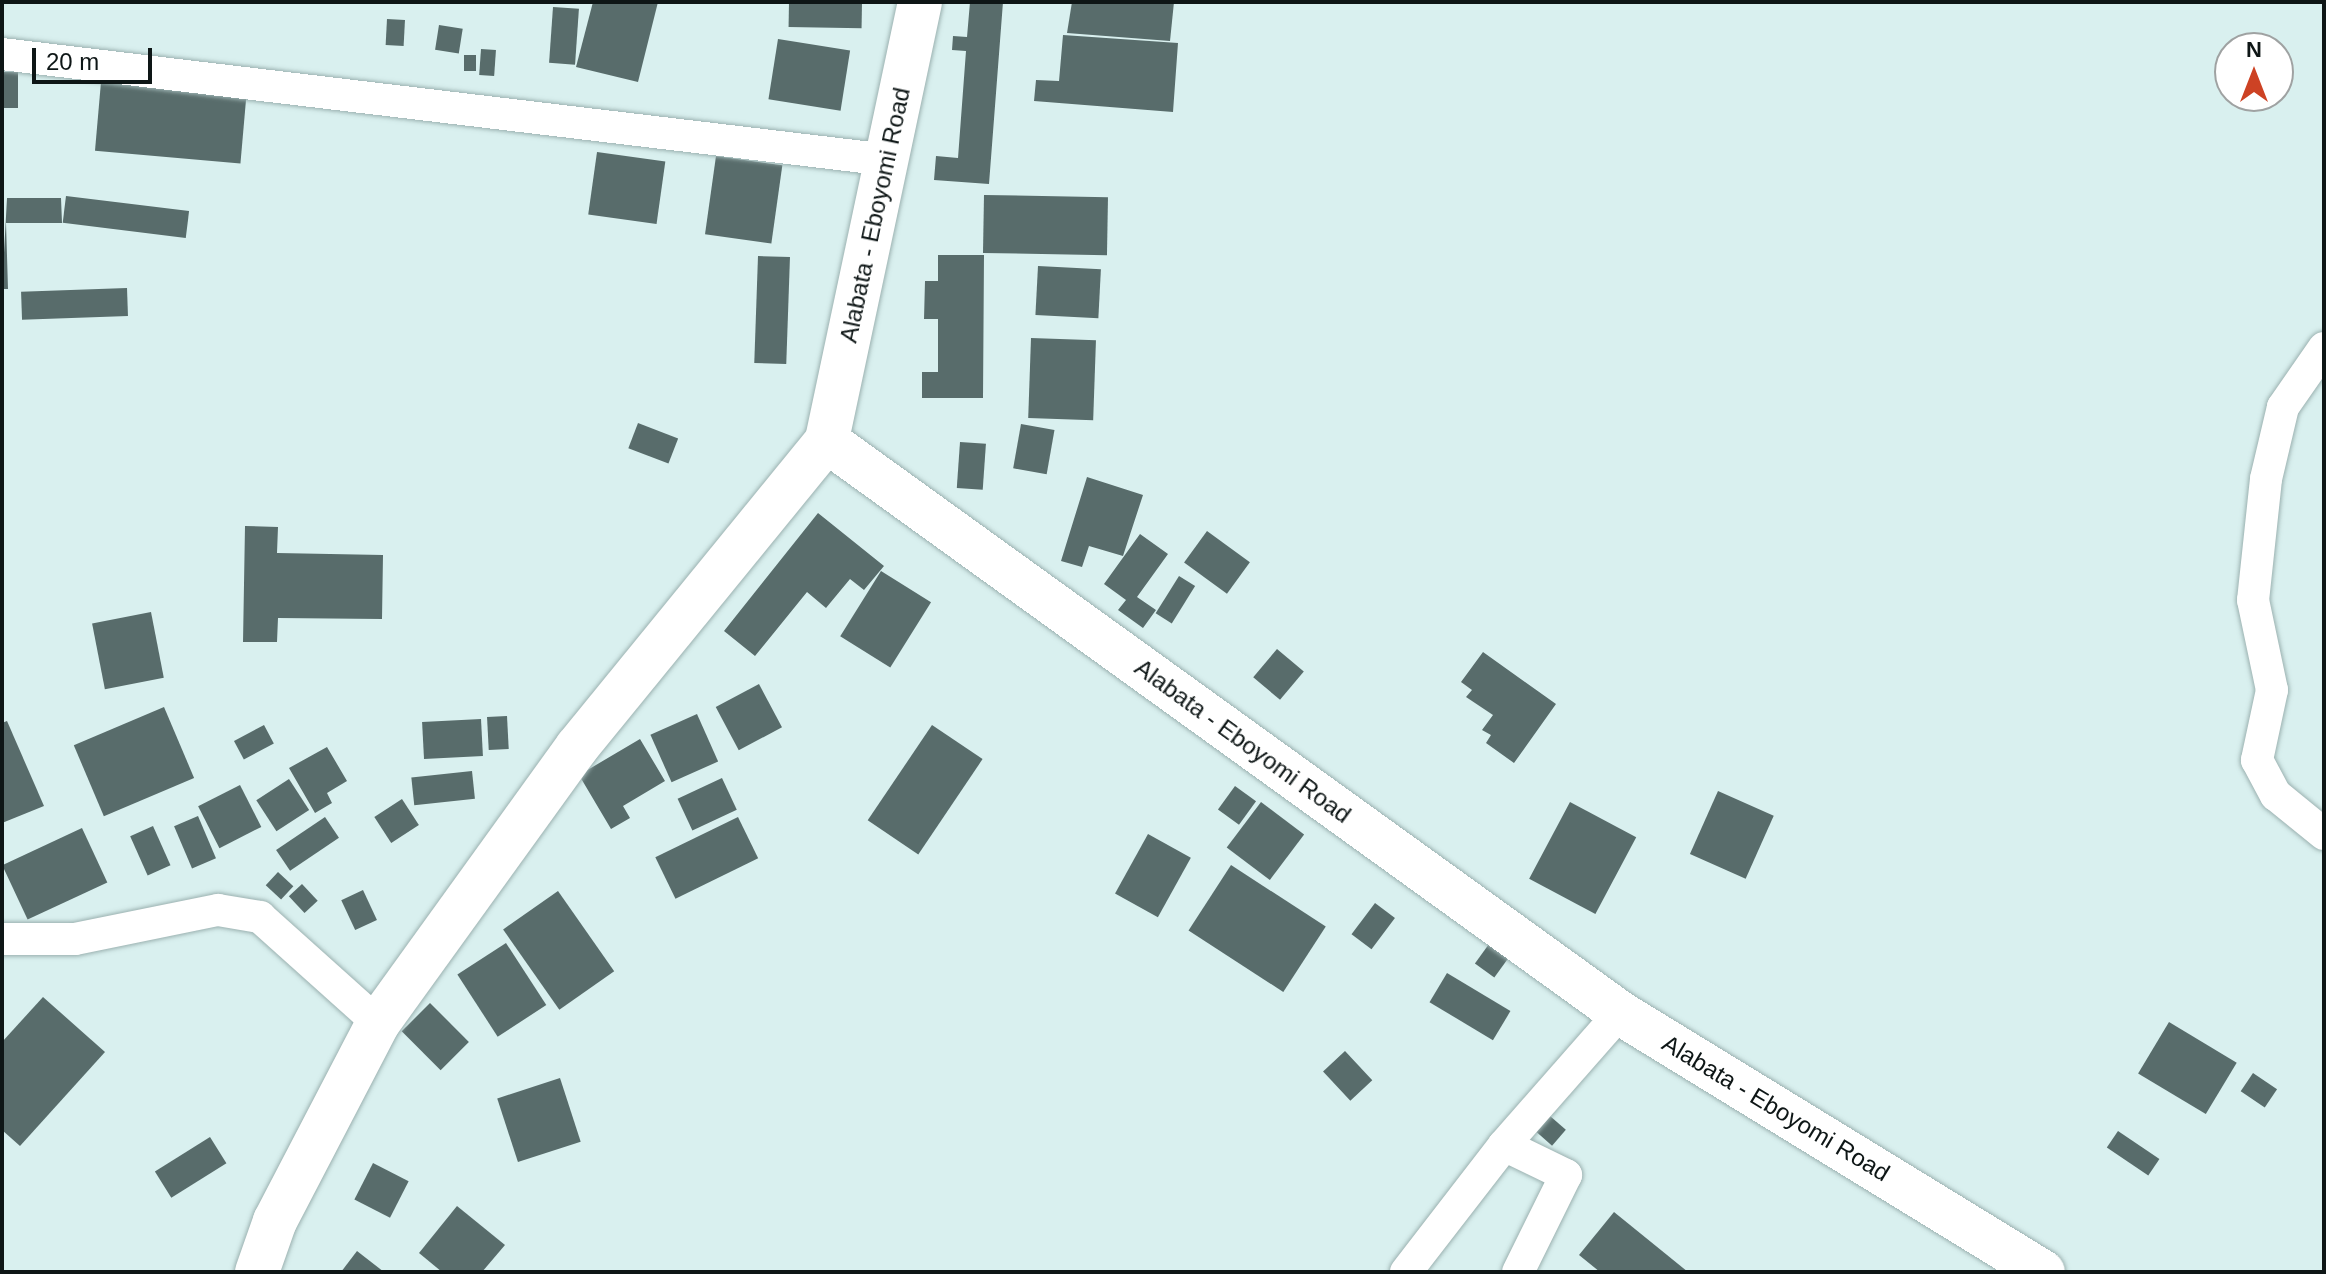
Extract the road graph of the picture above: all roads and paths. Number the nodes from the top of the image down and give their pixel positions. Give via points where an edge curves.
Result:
1 (920, 2) edge
2 (2, 54) edge
3 (888, 160) junction
4 (2324, 348) edge
5 (827, 441) junction
6 (2324, 834) edge
7 (2, 939) edge
8 (1620, 1013) junction
9 (378, 1023) junction
10 (1504, 1145) junction
11 (257, 1272) edge
12 (1406, 1272) edge
13 (1518, 1272) edge
14 (2043, 1272) edge

1 - 3 main road, Alabata - Eboyomi Road
2 - 3 street
3 - 5 main road, Alabata - Eboyomi Road
4 - 6 street via 2283,407 2253,600 2272,690 2257,760 2276,795
5 - 8 main road, Alabata - Eboyomi Road
5 - 9 main road via 577,747
7 - 9 street via 75,939 218,910 260,917
8 - 10 street
8 - 14 main road, Alabata - Eboyomi Road
9 - 11 main road via 275,1221
10 - 12 street
10 - 13 street via 1566,1175

